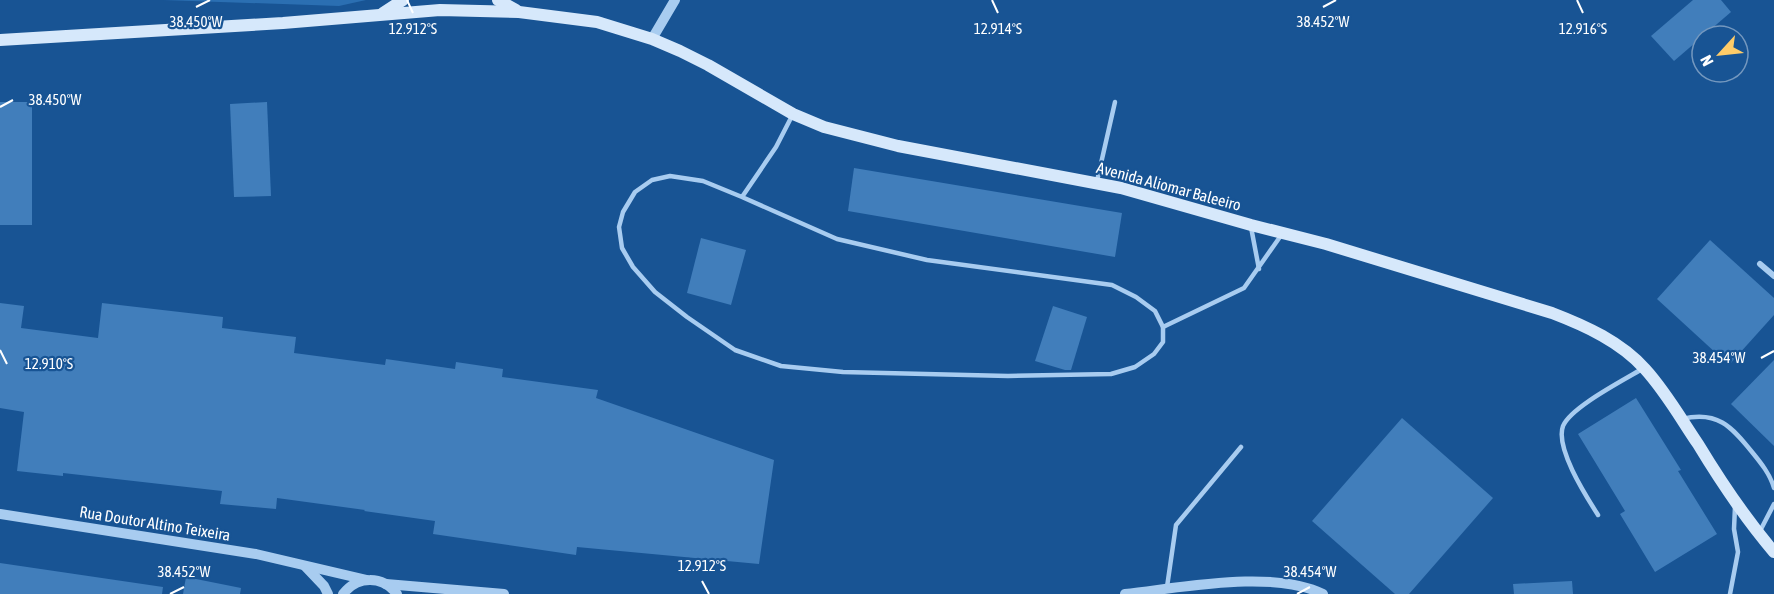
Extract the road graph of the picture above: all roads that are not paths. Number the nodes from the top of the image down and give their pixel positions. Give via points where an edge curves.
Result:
1 (403, 0) edge
2 (498, 0) edge
3 (675, 0) edge
4 (440, 5) edge
5 (461, 5) edge
6 (519, 12) junction
7 (382, 14) junction
8 (652, 39) junction
9 (0, 40) edge
10 (1115, 102) dead end
11 (793, 114) junction
12 (1096, 183) junction
13 (742, 197) junction
14 (1251, 225) junction
15 (1284, 232) junction
16 (1760, 264) dead end
17 (1259, 269) junction
18 (1774, 276) edge
19 (1163, 327) junction
20 (1644, 368) junction
21 (1682, 420) junction
22 (1241, 447) dead end
23 (1774, 488) edge
24 (1736, 504) junction
25 (1774, 504) edge
26 (0, 514) edge
27 (1598, 515) dead end
28 (1758, 534) junction
29 (1774, 552) edge
30 (305, 566) junction
31 (368, 580) junction
32 (386, 584) junction
33 (1167, 590) junction
34 (328, 594) edge
35 (343, 594) edge
36 (397, 594) edge
37 (504, 594) edge
38 (1125, 594) edge
39 (1323, 594) edge
40 (1730, 594) edge

1 - 7 main road
2 - 6 main road
3 - 8 street
4 - 5 main road, Avenida Aliomar Baleeiro
4 - 7 main road, Avenida Aliomar Baleeiro
5 - 6 main road, Avenida Aliomar Baleeiro
6 - 8 main road, Avenida Aliomar Baleeiro via 597,22
7 - 9 main road, Avenida Aliomar Baleeiro
8 - 11 main road, Avenida Aliomar Baleeiro via 708,64
10 - 12 lane
11 - 12 main road, Avenida Aliomar Baleeiro via 859,137
11 - 13 lane
12 - 14 main road, Avenida Aliomar Baleeiro
13 - 19 lane via 848,242 927,260 1112,285 1155,311
13 - 19 lane via 703,181 670,176 652,180 635,192 623,212 619,228 622,248 656,292 687,317 735,350 781,366 843,372 1111,374 1135,367 1154,354 1163,342
14 - 15 main road, Avenida Aliomar Baleeiro
14 - 17 lane
15 - 17 lane
15 - 20 main road, Avenida Aliomar Baleeiro via 1561,316 1600,334
16 - 18 street
17 - 19 lane via 1244,288
20 - 21 main road, Avenida Aliomar Baleeiro
20 - 27 lane via 1586,403 1564,426 1567,456 1576,480
21 - 23 lane via 1705,417 1728,426 1767,470
21 - 24 main road, Avenida Aliomar Baleeiro
22 - 33 lane via 1176,525
24 - 28 main road, Avenida Aliomar Baleeiro
24 - 40 lane via 1738,552
25 - 28 lane
26 - 30 street, Rua Doutor Altino Teixeira via 256,554
28 - 29 main road, Avenida Aliomar Baleeiro
30 - 31 street, Rua Doutor Altino Teixeira
30 - 34 street
31 - 32 street, Rua Doutor Altino Teixeira
31 - 35 street via 350,586
32 - 36 street
32 - 37 street
33 - 38 street
33 - 39 street via 1249,581 1288,583

